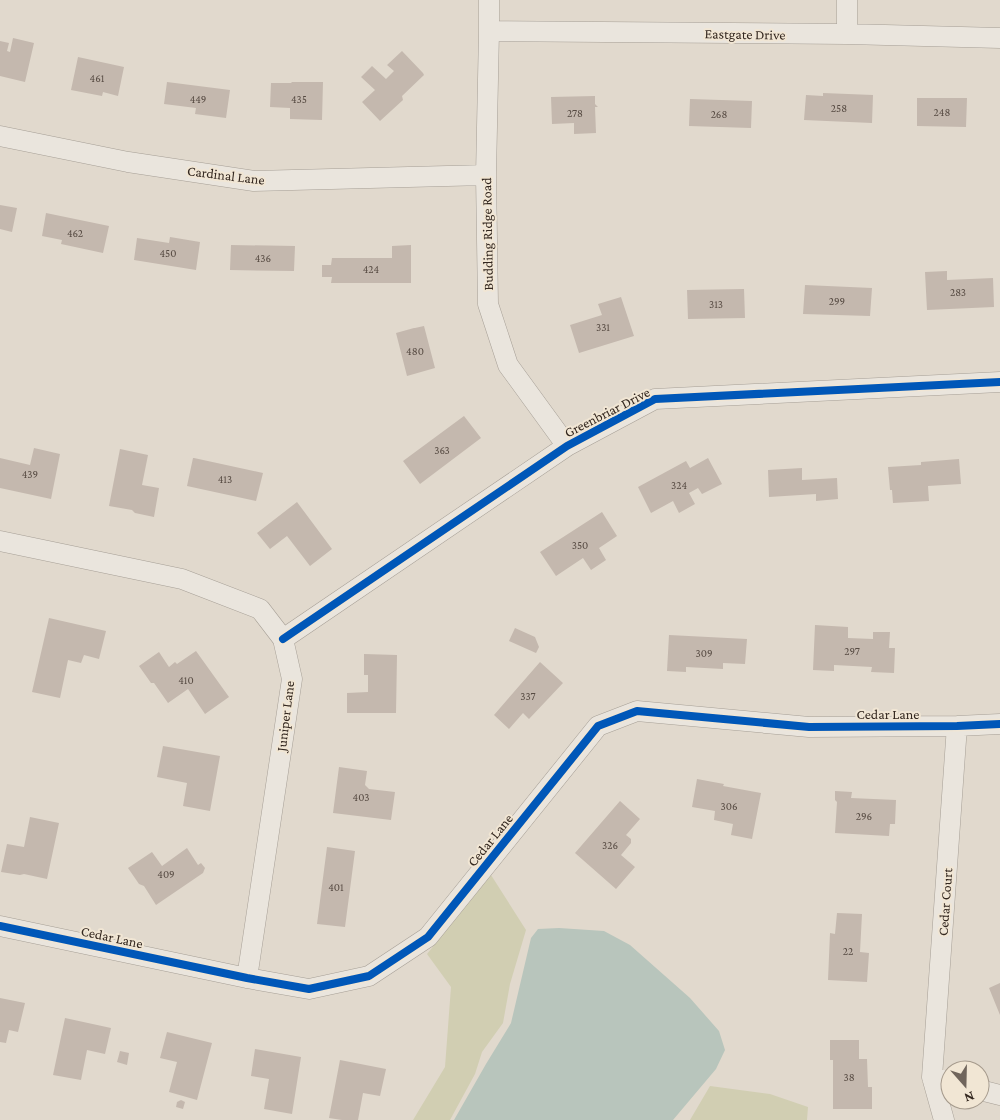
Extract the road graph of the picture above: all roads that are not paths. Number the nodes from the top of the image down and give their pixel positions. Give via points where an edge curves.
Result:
1 (488, 0) edge
2 (847, 0) edge
3 (489, 31) junction
4 (847, 34) junction
5 (1000, 38) edge
6 (0, 136) edge
7 (486, 175) junction
8 (1000, 382) edge
9 (567, 446) junction
10 (0, 542) edge
11 (283, 639) junction
12 (1000, 724) edge
13 (957, 726) junction
14 (0, 926) edge
15 (247, 978) junction
16 (942, 1060) edge

1 - 3 street, Budding Ridge Road
2 - 4 street
3 - 4 street, Eastgate Drive
3 - 7 street, Budding Ridge Road
4 - 5 street, Eastgate Drive
6 - 7 street, Cardinal Lane via 128,162 254,181
7 - 9 street, Budding Ridge Road via 488,304 508,366
8 - 9 street, Greenbriar Drive via 655,399
9 - 11 street, Greenbriar Drive
10 - 11 street, Juniper Lane via 182,579 260,609
11 - 15 street, Juniper Lane via 292,679
12 - 13 street, Cedar Lane
13 - 15 street, Cedar Lane via 809,728 637,710 598,726 428,937 369,976 309,989
13 - 16 street, Cedar Court
14 - 15 street, Cedar Lane

